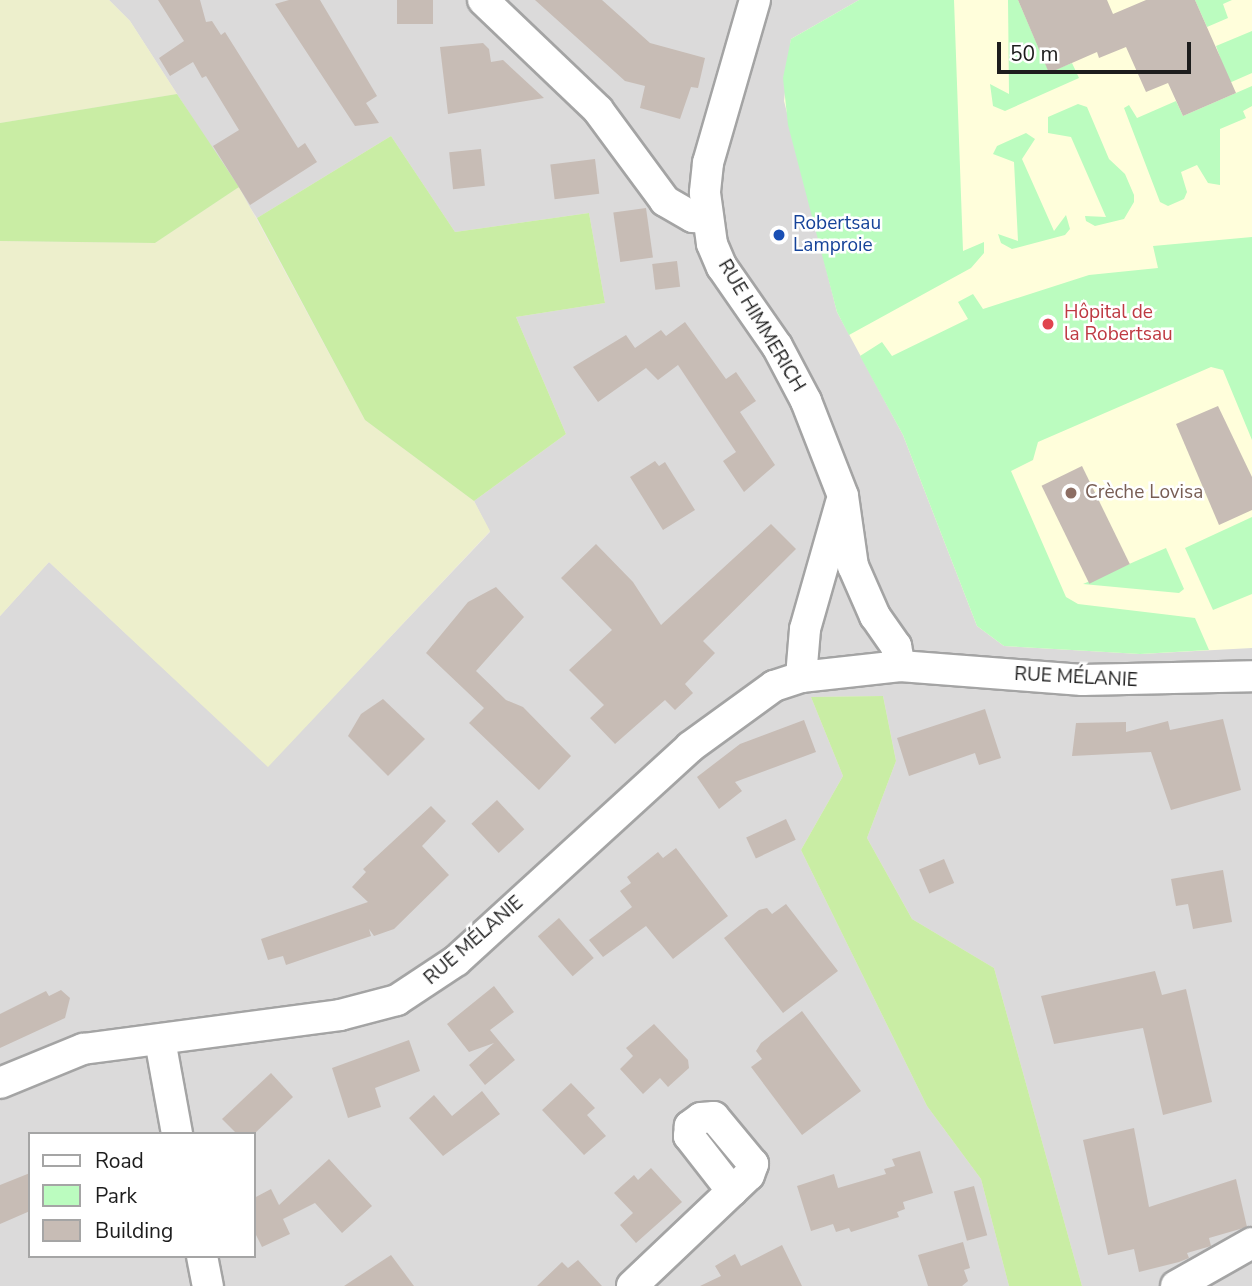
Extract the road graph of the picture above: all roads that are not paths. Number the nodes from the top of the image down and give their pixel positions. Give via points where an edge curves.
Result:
1 (483, 0) edge
2 (755, 0) edge
3 (708, 218) junction
4 (843, 496) junction
5 (900, 666) junction
6 (1252, 676) edge
7 (801, 677) junction
8 (160, 1040) junction
9 (0, 1083) edge
10 (177, 1132) edge
11 (732, 1191) dead end
12 (1252, 1243) edge
13 (202, 1258) edge
14 (208, 1286) edge
15 (632, 1286) edge
16 (1176, 1286) edge

1 - 3 street via 598,110 665,201 693,217
2 - 3 street, RUE HIMMERICH via 711,144 705,193
3 - 4 street, RUE HIMMERICH via 722,267 777,346 806,401
4 - 5 street, RUE HIMMERICH via 853,566 875,616 895,646
4 - 7 street via 805,629
5 - 6 street, RUE MÉLANIE via 1094,680
5 - 7 street, RUE MÉLANIE
7 - 8 street, RUE MÉLANIE via 774,686 690,747 423,986 370,1010
8 - 9 street, RUE MÉLANIE via 83,1049
8 - 10 street
11 - 15 street
12 - 16 street
13 - 14 street

